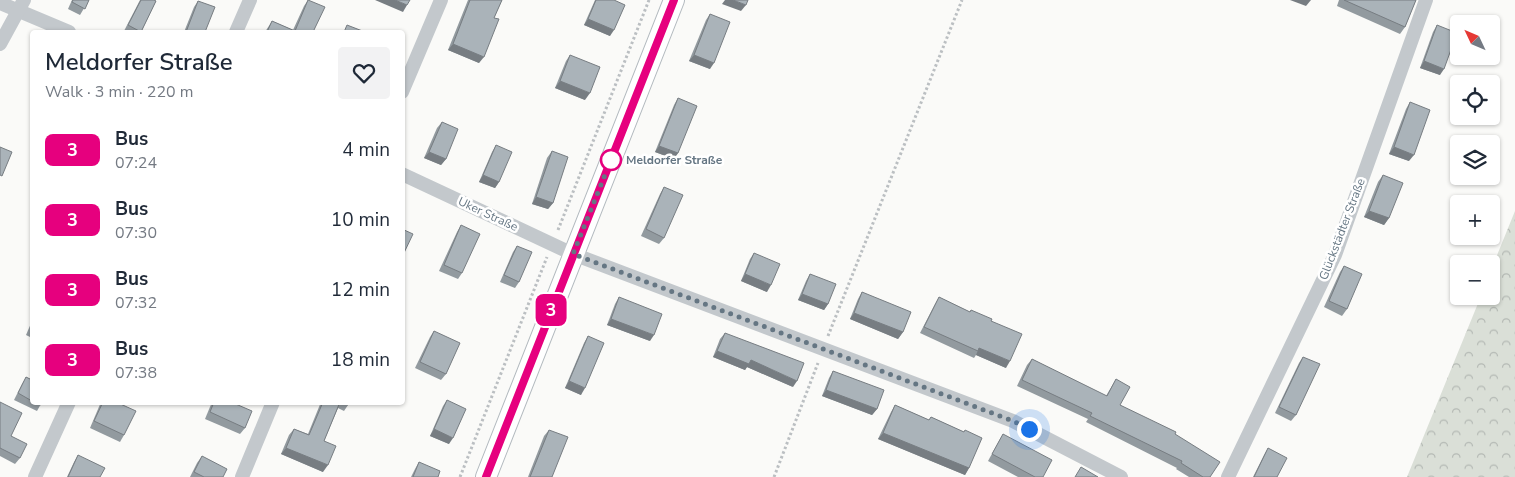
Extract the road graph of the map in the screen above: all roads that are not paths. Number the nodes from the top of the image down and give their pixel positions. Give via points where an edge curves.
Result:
1 (250, 0) edge
2 (441, 0) edge
3 (674, 0) edge
4 (1426, 0) edge
5 (0, 3) edge
6 (22, 6) edge
7 (66, 30) edge
8 (237, 30) edge
9 (0, 44) edge
10 (405, 85) edge
11 (405, 175) edge
12 (573, 254) junction
13 (68, 405) edge
14 (272, 405) edge
15 (35, 477) edge
16 (242, 477) edge
17 (486, 477) edge
18 (1121, 477) edge
19 (1228, 477) edge

1 - 8 street
2 - 10 street
3 - 12 street
4 - 19 street, Glückstädter Straße via 1335,255
5 - 6 street
6 - 7 street
6 - 9 street
11 - 12 street, Uker Straße
12 - 17 street
12 - 18 street via 1013,421
13 - 15 street
14 - 16 street

